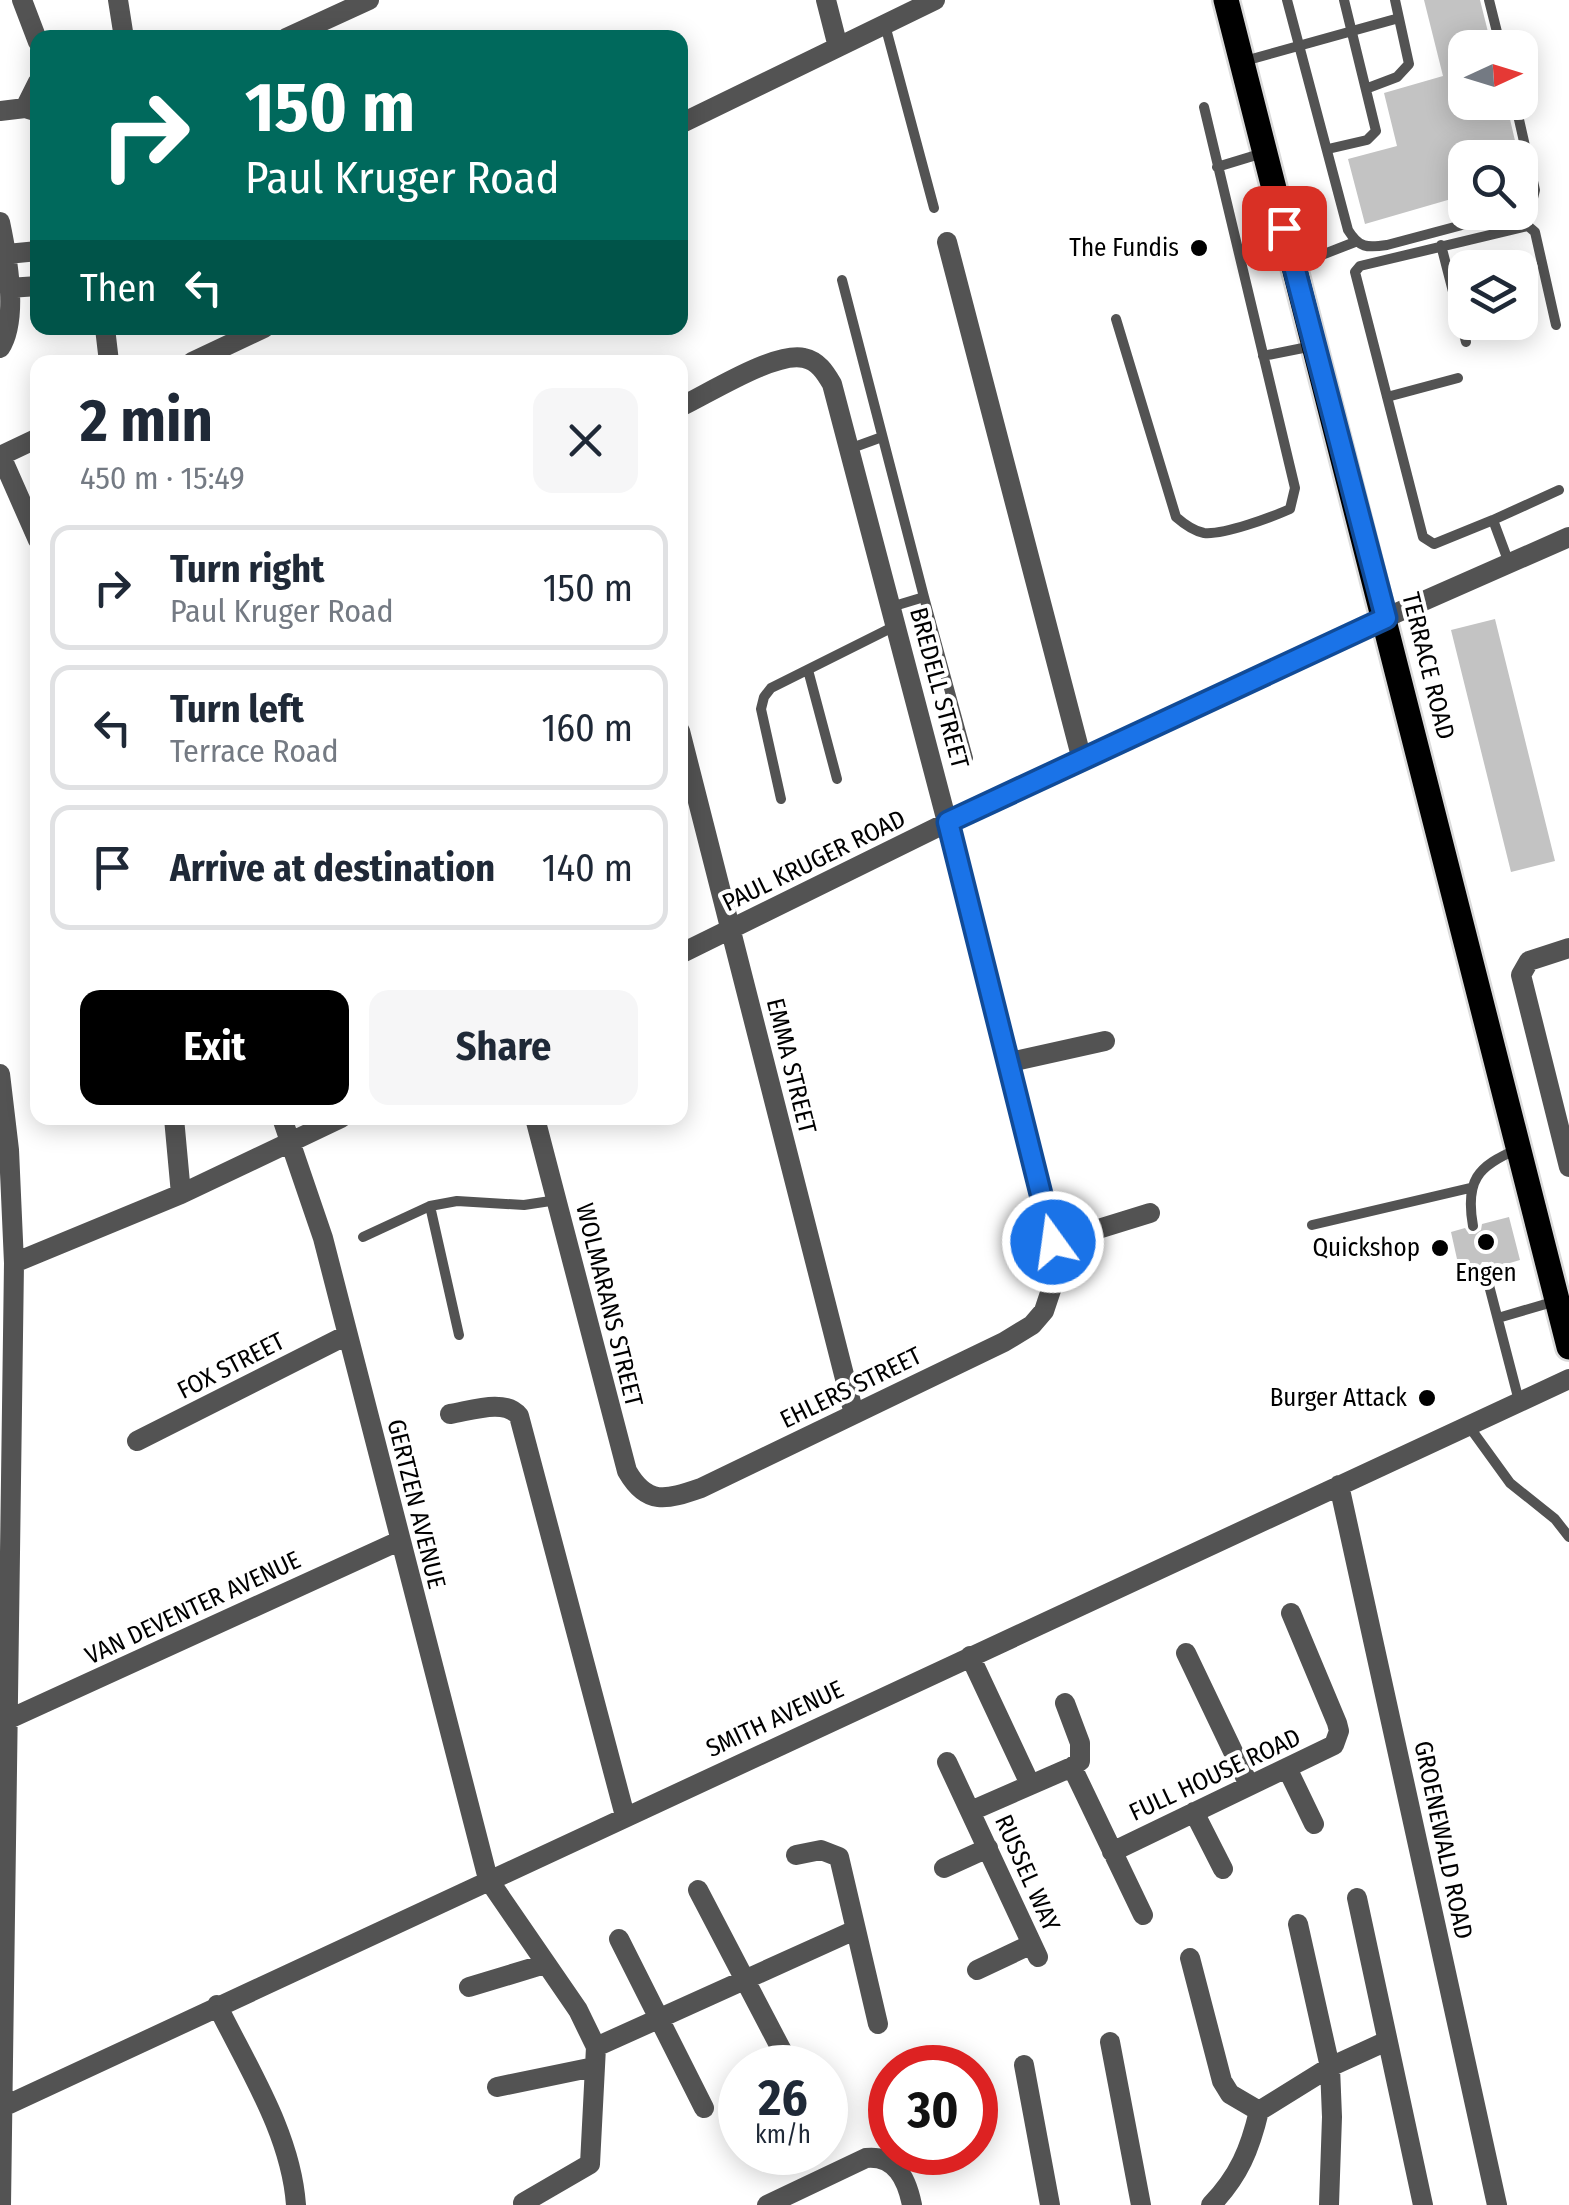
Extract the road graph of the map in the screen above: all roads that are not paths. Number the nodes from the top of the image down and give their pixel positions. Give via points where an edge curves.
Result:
1 (22, 0) edge
2 (118, 0) edge
3 (368, 0) edge
4 (826, 0) edge
5 (935, 0) edge
6 (1226, 0) edge
7 (1287, 0) edge
8 (1344, 0) edge
9 (1394, 0) edge
10 (1489, 0) edge
11 (1399, 18) junction
12 (885, 24) junction
13 (33, 30) edge
14 (120, 30) edge
15 (303, 30) edge
16 (1352, 30) junction
17 (1496, 30) edge
18 (838, 46) junction
19 (1300, 46) junction
20 (1240, 62) junction
21 (1368, 88) junction
22 (1204, 107) dead end
23 (30, 110) edge
24 (0, 111) edge
25 (688, 120) edge
26 (1328, 149) junction
27 (1264, 153) junction
28 (1218, 167) junction
29 (934, 208) dead end
30 (0, 222) edge
31 (1448, 229) edge
32 (947, 242) dead end
33 (1355, 242) junction
34 (1441, 245) junction
35 (30, 253) edge
36 (7, 254) junction
37 (1294, 266) junction
38 (842, 280) dead end
39 (30, 287) edge
40 (9, 288) junction
41 (1116, 319) dead end
42 (1556, 325) dead end
43 (249, 335) edge
44 (1466, 342) dead end
45 (1314, 346) junction
46 (0, 348) edge
47 (207, 355) edge
48 (1264, 356) junction
49 (1458, 378) dead end
50 (1387, 397) junction
51 (688, 403) edge
52 (882, 437) junction
53 (30, 442) edge
54 (849, 449) junction
55 (0, 456) edge
56 (1559, 490) dead end
57 (1493, 520) junction
58 (30, 522) edge
59 (1569, 537) edge
60 (1509, 563) junction
61 (924, 598) junction
62 (894, 616) junction
63 (1386, 618) junction
64 (808, 670) junction
65 (968, 758) dead end
66 (1082, 760) junction
67 (688, 761) edge
68 (837, 779) dead end
69 (781, 798) dead end
70 (948, 822) junction
71 (731, 930) junction
72 (1569, 948) edge
73 (688, 950) edge
74 (1105, 1041) dead end
75 (1010, 1062) junction
76 (0, 1074) edge
77 (175, 1125) edge
78 (284, 1125) edge
79 (326, 1125) edge
80 (537, 1125) edge
81 (289, 1143) junction
82 (1519, 1149) junction
83 (1569, 1168) edge
84 (1470, 1188) junction
85 (181, 1194) junction
86 (556, 1200) junction
87 (430, 1206) junction
88 (1150, 1213) dead end
89 (1312, 1225) dead end
90 (1473, 1226) dead end
91 (363, 1237) dead end
92 (1053, 1242) junction
93 (14, 1264) junction
94 (1485, 1270) dead end
95 (1052, 1290) joint
96 (1557, 1301) junction
97 (1498, 1318) junction
98 (347, 1335) junction
99 (458, 1335) dead end
100 (1569, 1347) edge
101 (1569, 1378) edge
102 (1520, 1401) junction
103 (450, 1414) dead end
104 (854, 1414) junction
105 (1468, 1425) junction
106 (137, 1441) dead end
107 (6, 1460) edge
108 (1340, 1485) junction
109 (649, 1496) joint
110 (1569, 1537) edge
111 (399, 1541) junction
112 (1291, 1613) dead end
113 (1186, 1653) dead end
114 (970, 1656) junction
115 (1065, 1702) dead end
116 (7, 1720) junction
117 (947, 1762) dead end
118 (1072, 1767) junction
119 (1287, 1768) junction
120 (1030, 1784) junction
121 (1249, 1784) junction
122 (972, 1811) junction
123 (1194, 1812) junction
124 (625, 1816) junction
125 (1314, 1824) dead end
126 (988, 1848) junction
127 (1112, 1852) junction
128 (796, 1855) dead end
129 (944, 1868) dead end
130 (1223, 1868) dead end
131 (488, 1879) junction
132 (698, 1890) dead end
133 (1357, 1898) dead end
134 (1143, 1916) dead end
135 (1298, 1924) dead end
136 (855, 1930) junction
137 (619, 1938) dead end
138 (1190, 1958) dead end
139 (546, 1964) junction
140 (977, 1970) dead end
141 (743, 1980) junction
142 (469, 1987) dead end
143 (217, 2005) junction
144 (659, 2020) junction
145 (878, 2024) dead end
146 (1387, 2041) junction
147 (1110, 2042) dead end
148 (778, 2045) edge
149 (595, 2057) junction
150 (1024, 2065) dead end
151 (1330, 2067) junction
152 (498, 2087) dead end
153 (3, 2107) junction
154 (704, 2108) dead end
155 (1260, 2111) junction
156 (522, 2203) edge
157 (0, 2205) edge
158 (296, 2205) edge
159 (767, 2205) edge
160 (912, 2205) edge
161 (1050, 2205) edge
162 (1141, 2205) edge
163 (1211, 2205) edge
164 (1329, 2205) edge
165 (1423, 2205) edge
166 (1497, 2205) edge

1 - 13 street
2 - 14 street
3 - 15 street
4 - 18 street
5 - 12 street
6 - 20 main road, TERRACE ROAD
7 - 19 lane
8 - 16 lane
9 - 11 lane
10 - 17 lane
11 - 16 lane
11 - 21 lane via 1409,64 1397,77
12 - 18 street
12 - 29 lane
16 - 19 lane
16 - 21 lane
18 - 25 street
19 - 20 lane
19 - 26 lane
20 - 27 main road, TERRACE ROAD
21 - 26 lane via 1374,135
22 - 28 lane
23 - 24 street
26 - 33 lane
27 - 28 lane
27 - 37 main road, TERRACE ROAD
28 - 48 lane
30 - 36 street
31 - 33 lane via 1387,245
32 - 66 street
33 - 37 lane
34 - 42 lane via 1532,228
34 - 44 lane
34 - 50 lane via 1355,272
35 - 36 street
36 - 40 street
37 - 45 main road, TERRACE ROAD
38 - 52 lane
39 - 40 street
40 - 46 street
41 - 48 lane via 1176,517 1207,533 1290,508 1295,488
43 - 47 street
45 - 48 lane
45 - 63 main road, TERRACE ROAD
49 - 50 lane
50 - 57 lane via 1427,542
51 - 54 street, BREDELL STREET via 781,358 806,358 827,375
52 - 54 lane
52 - 61 lane
53 - 55 street
54 - 62 street, BREDELL STREET
55 - 58 street
56 - 57 lane
57 - 60 lane
59 - 60 street, PAUL KRUGER ROAD
60 - 63 street, PAUL KRUGER ROAD
61 - 62 lane
61 - 65 lane
62 - 64 lane
62 - 70 street, BREDELL STREET
63 - 66 street, PAUL KRUGER ROAD
63 - 82 main road, TERRACE ROAD
64 - 68 lane
64 - 69 lane via 764,697
66 - 70 street, PAUL KRUGER ROAD
67 - 71 street, EMMA STREET
70 - 71 street, PAUL KRUGER ROAD
70 - 75 street, BREDELL STREET
71 - 73 street, PAUL KRUGER ROAD
71 - 104 street, EMMA STREET
72 - 83 street via 1529,961 1521,975
74 - 75 street
75 - 92 street, BREDELL STREET
76 - 93 street
77 - 85 street
78 - 81 street, GERTZEN AVENUE
79 - 81 street
80 - 86 street, WOLMARANS STREET
81 - 85 street
81 - 98 street, GERTZEN AVENUE via 323,1238
82 - 84 lane via 1496,1158
82 - 96 main road, TERRACE ROAD
84 - 89 lane
84 - 90 lane
85 - 93 street
86 - 87 lane
86 - 109 street, WOLMARANS STREET via 626,1471
87 - 91 lane
87 - 99 lane
88 - 92 street
92 - 95 street, BREDELL STREET
93 - 107 street
94 - 97 lane
95 - 104 street, EHLERS STREET via 1032,1325
96 - 97 lane
96 - 100 main road, TERRACE ROAD
97 - 102 lane
98 - 106 street, FOX STREET
98 - 111 street, GERTZEN AVENUE
101 - 102 street, SMITH AVENUE
102 - 105 street, SMITH AVENUE
103 - 124 street via 504,1406 519,1416
104 - 109 street, EHLERS STREET via 701,1488
105 - 108 street, SMITH AVENUE
105 - 110 lane via 1510,1483
107 - 116 street
108 - 114 street, SMITH AVENUE
108 - 166 street, GROENEWALD ROAD
111 - 116 street, VAN DEVENTER AVENUE
111 - 131 street, GERTZEN AVENUE
112 - 119 street, FULL HOUSE ROAD via 1338,1723 1334,1745
113 - 121 street
114 - 120 street
114 - 124 street, SMITH AVENUE
115 - 118 street via 1081,1750
116 - 153 street
117 - 122 street, RUSSEL WAY
118 - 120 street, RUSSEL WAY
118 - 127 street
119 - 121 street, FULL HOUSE ROAD
119 - 125 street
120 - 122 street, RUSSEL WAY
121 - 123 street, FULL HOUSE ROAD
122 - 126 street, RUSSEL WAY
123 - 127 street, FULL HOUSE ROAD
123 - 130 street
124 - 131 street, SMITH AVENUE
126 - 129 street
126 - 140 street, RUSSEL WAY via 1035,1950
127 - 134 street
128 - 136 street via 820,1850 839,1857
131 - 139 street, GERTZEN AVENUE
131 - 143 street, SMITH AVENUE
132 - 141 street
133 - 146 street
135 - 151 street
136 - 141 street
136 - 145 street
137 - 144 street
138 - 155 street via 1222,2081 1230,2094
139 - 142 street
139 - 149 street, GERTZEN AVENUE via 587,2024
141 - 144 street
141 - 148 street
143 - 153 street, SMITH AVENUE
143 - 158 street via 285,2145
144 - 149 street
144 - 154 street
146 - 151 street
146 - 165 street
147 - 162 street
149 - 152 street
149 - 156 street via 590,2164
150 - 161 street
151 - 155 street
151 - 164 street
153 - 157 street
155 - 163 street via 1244,2164
159 - 160 street via 878,2157 899,2171

